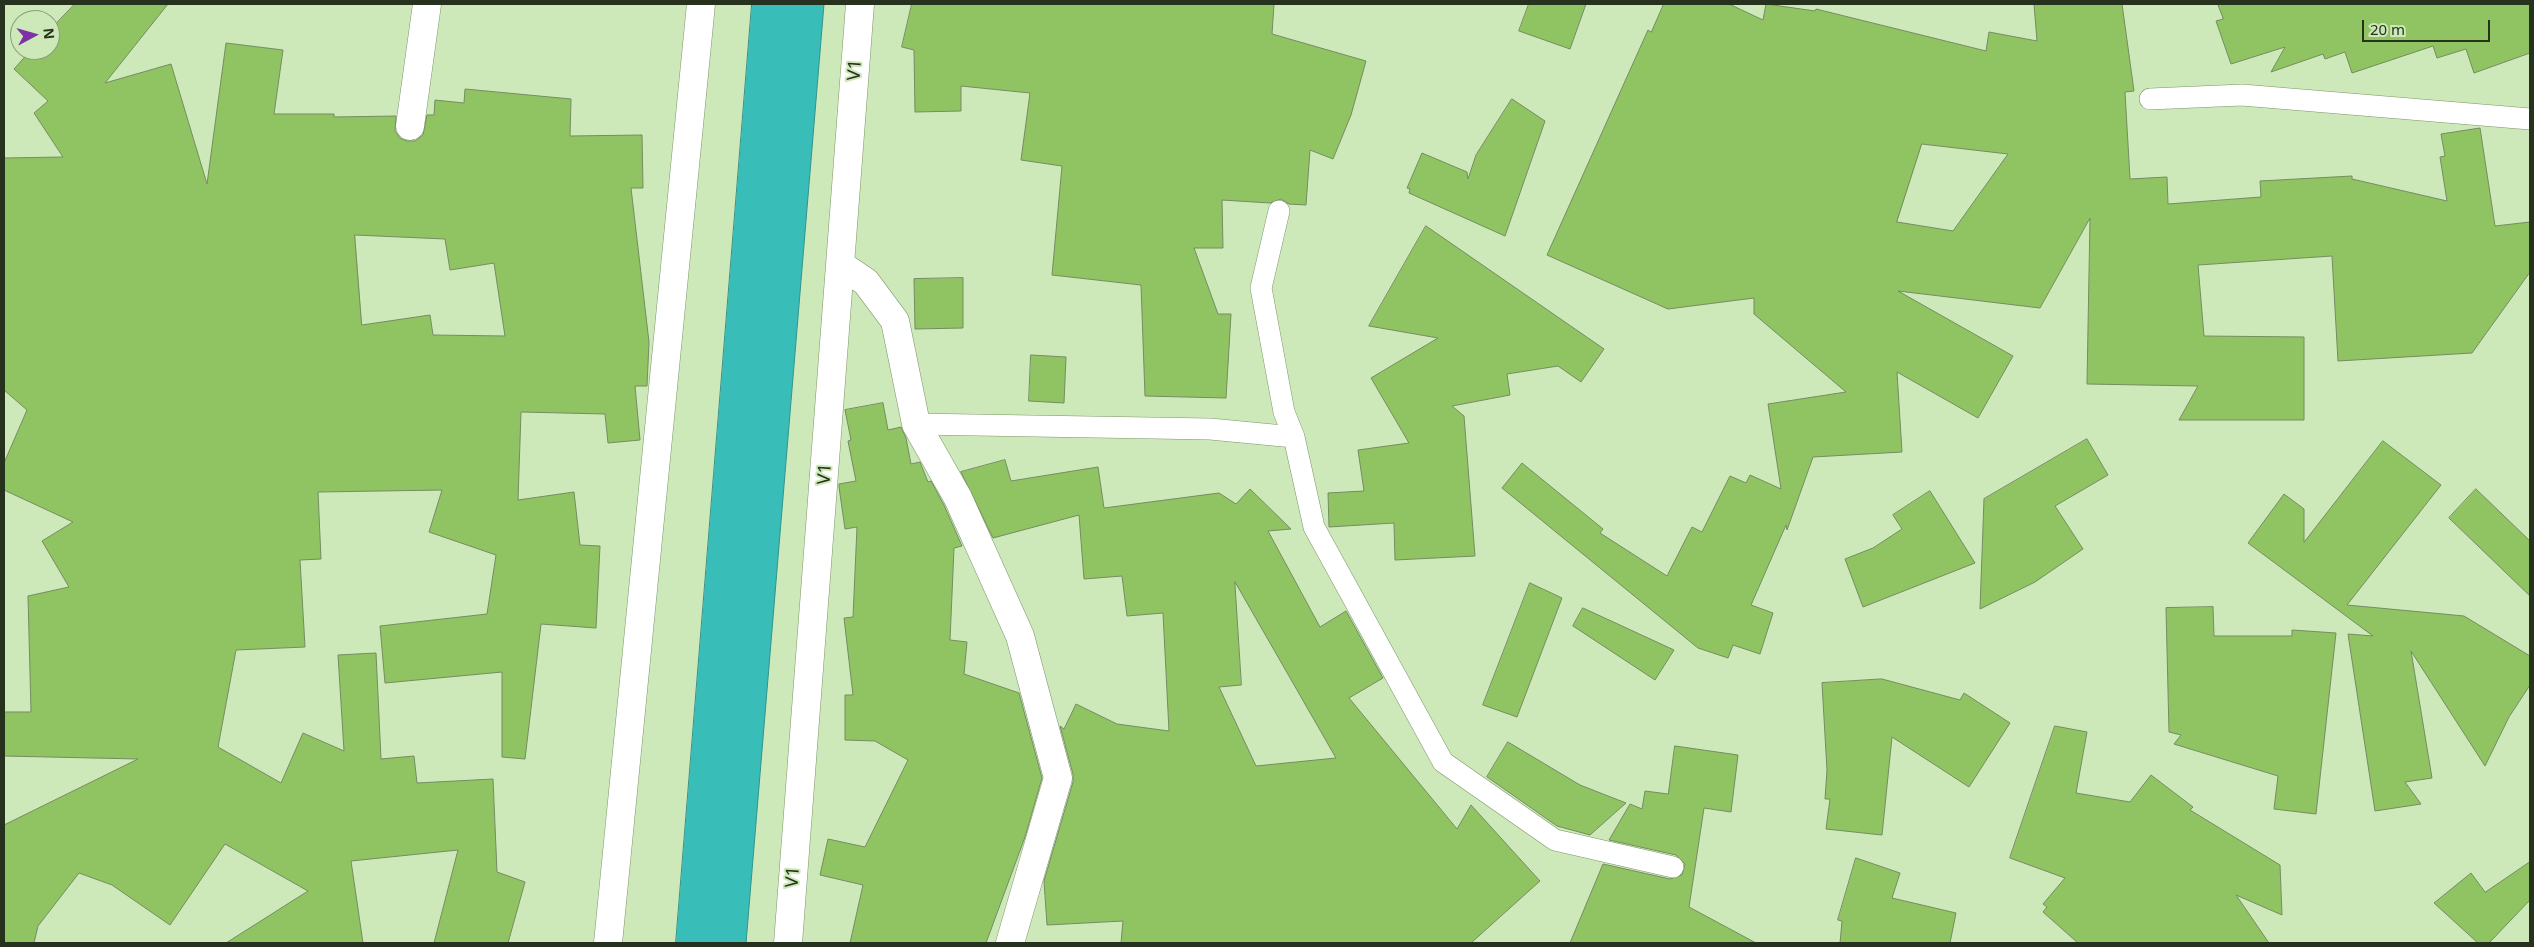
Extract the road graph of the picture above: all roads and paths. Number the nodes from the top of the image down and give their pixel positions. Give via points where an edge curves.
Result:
1 (427, 4) edge
2 (701, 4) edge
3 (860, 4) edge
4 (2150, 99) dead end
5 (2530, 119) edge
6 (410, 126) dead end
7 (1279, 211) dead end
8 (841, 265) junction
9 (916, 424) junction
10 (1294, 437) junction
11 (1673, 867) dead end
12 (608, 943) edge
13 (788, 943) edge
14 (1010, 943) edge

1 - 6 street
2 - 12 street
3 - 8 street, V1
4 - 5 lane via 2242,96
7 - 10 lane via 1261,288 1284,412
8 - 9 street via 866,282 895,321
8 - 13 street, V1
9 - 10 lane via 1210,429
9 - 14 street via 958,498 1020,636 1058,778
10 - 11 lane via 1314,527 1443,762 1555,840

